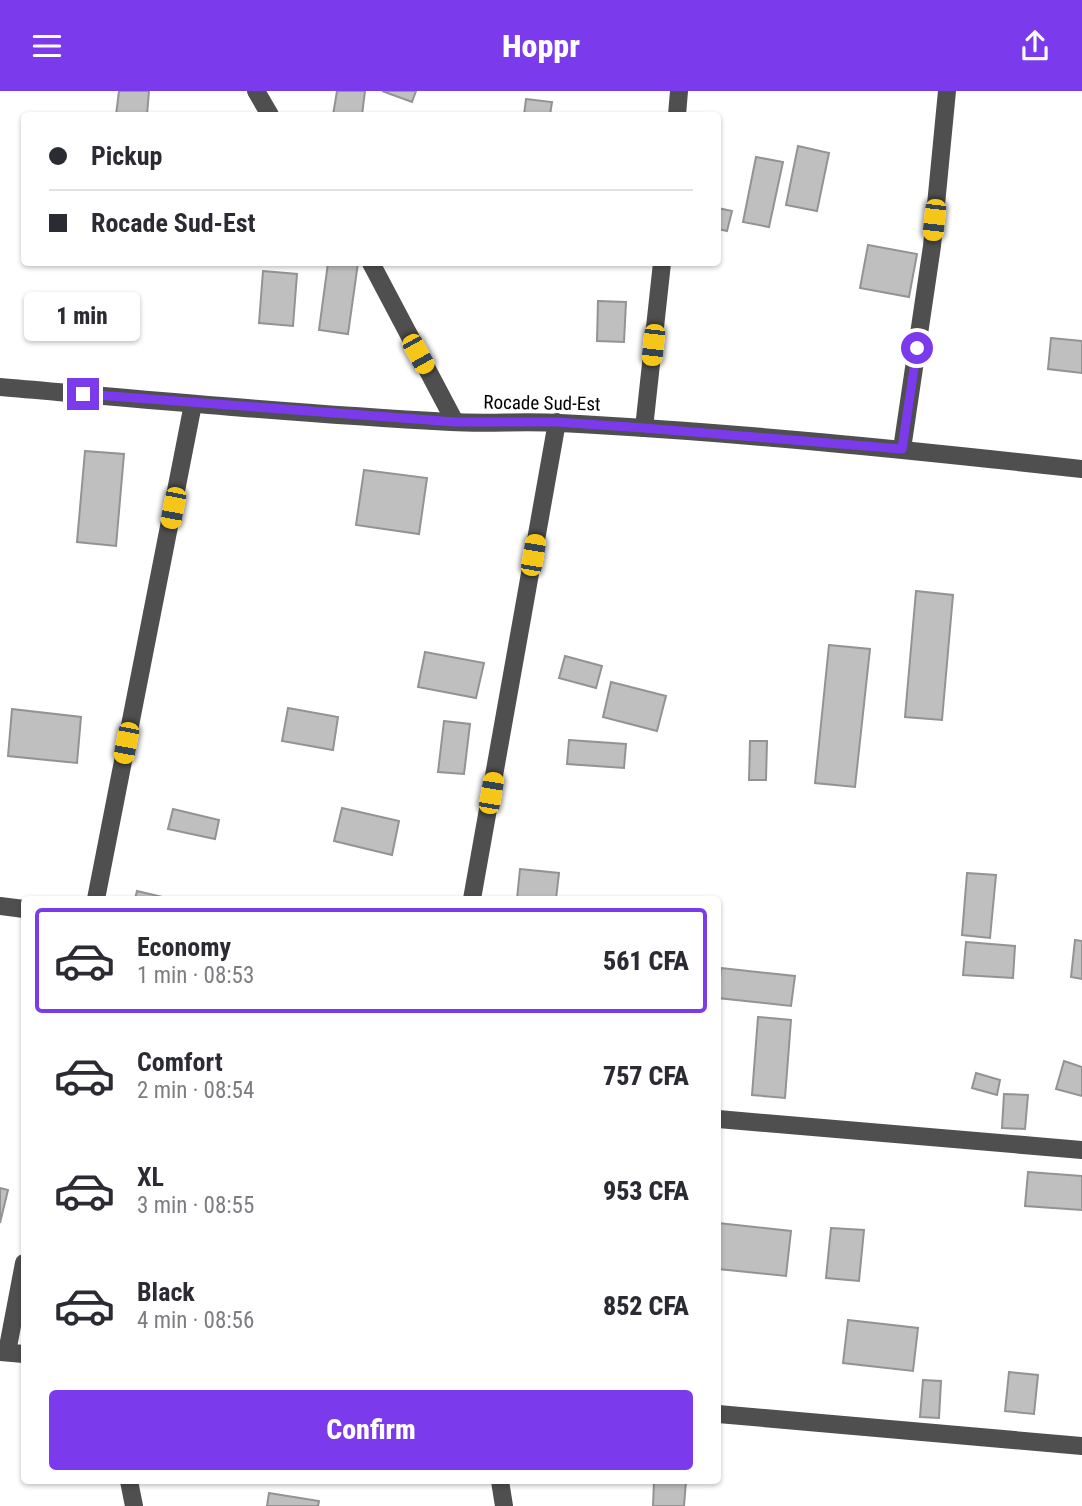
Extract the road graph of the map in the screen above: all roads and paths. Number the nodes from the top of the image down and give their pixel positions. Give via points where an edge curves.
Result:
1 (256, 91) edge
2 (679, 91) edge
3 (947, 91) edge
4 (268, 112) edge
5 (677, 112) edge
6 (373, 266) edge
7 (662, 266) edge
8 (0, 387) edge
9 (193, 404) junction
10 (455, 422) junction
11 (557, 422) junction
12 (644, 428) junction
13 (902, 449) junction
14 (1082, 469) edge
15 (97, 896) edge
16 (473, 896) edge
17 (0, 906) edge
18 (21, 909) edge
19 (721, 1119) edge
20 (1082, 1150) edge
21 (21, 1284) edge
22 (11, 1353) edge
23 (721, 1414) edge
24 (1082, 1446) edge
25 (130, 1484) edge
26 (500, 1484) edge
27 (134, 1506) edge
28 (504, 1506) edge

1 - 4 street
2 - 5 street
3 - 13 street via 932,246
6 - 10 street
7 - 12 street
8 - 9 street, Rocade Sud-Est
9 - 10 street, Rocade Sud-Est
9 - 15 street
10 - 11 street, Rocade Sud-Est
11 - 12 street, Rocade Sud-Est
11 - 16 street
12 - 13 street, Rocade Sud-Est
13 - 14 street, Rocade Sud-Est
17 - 18 street
19 - 20 street
21 - 22 street
23 - 24 street
25 - 27 street
26 - 28 street

